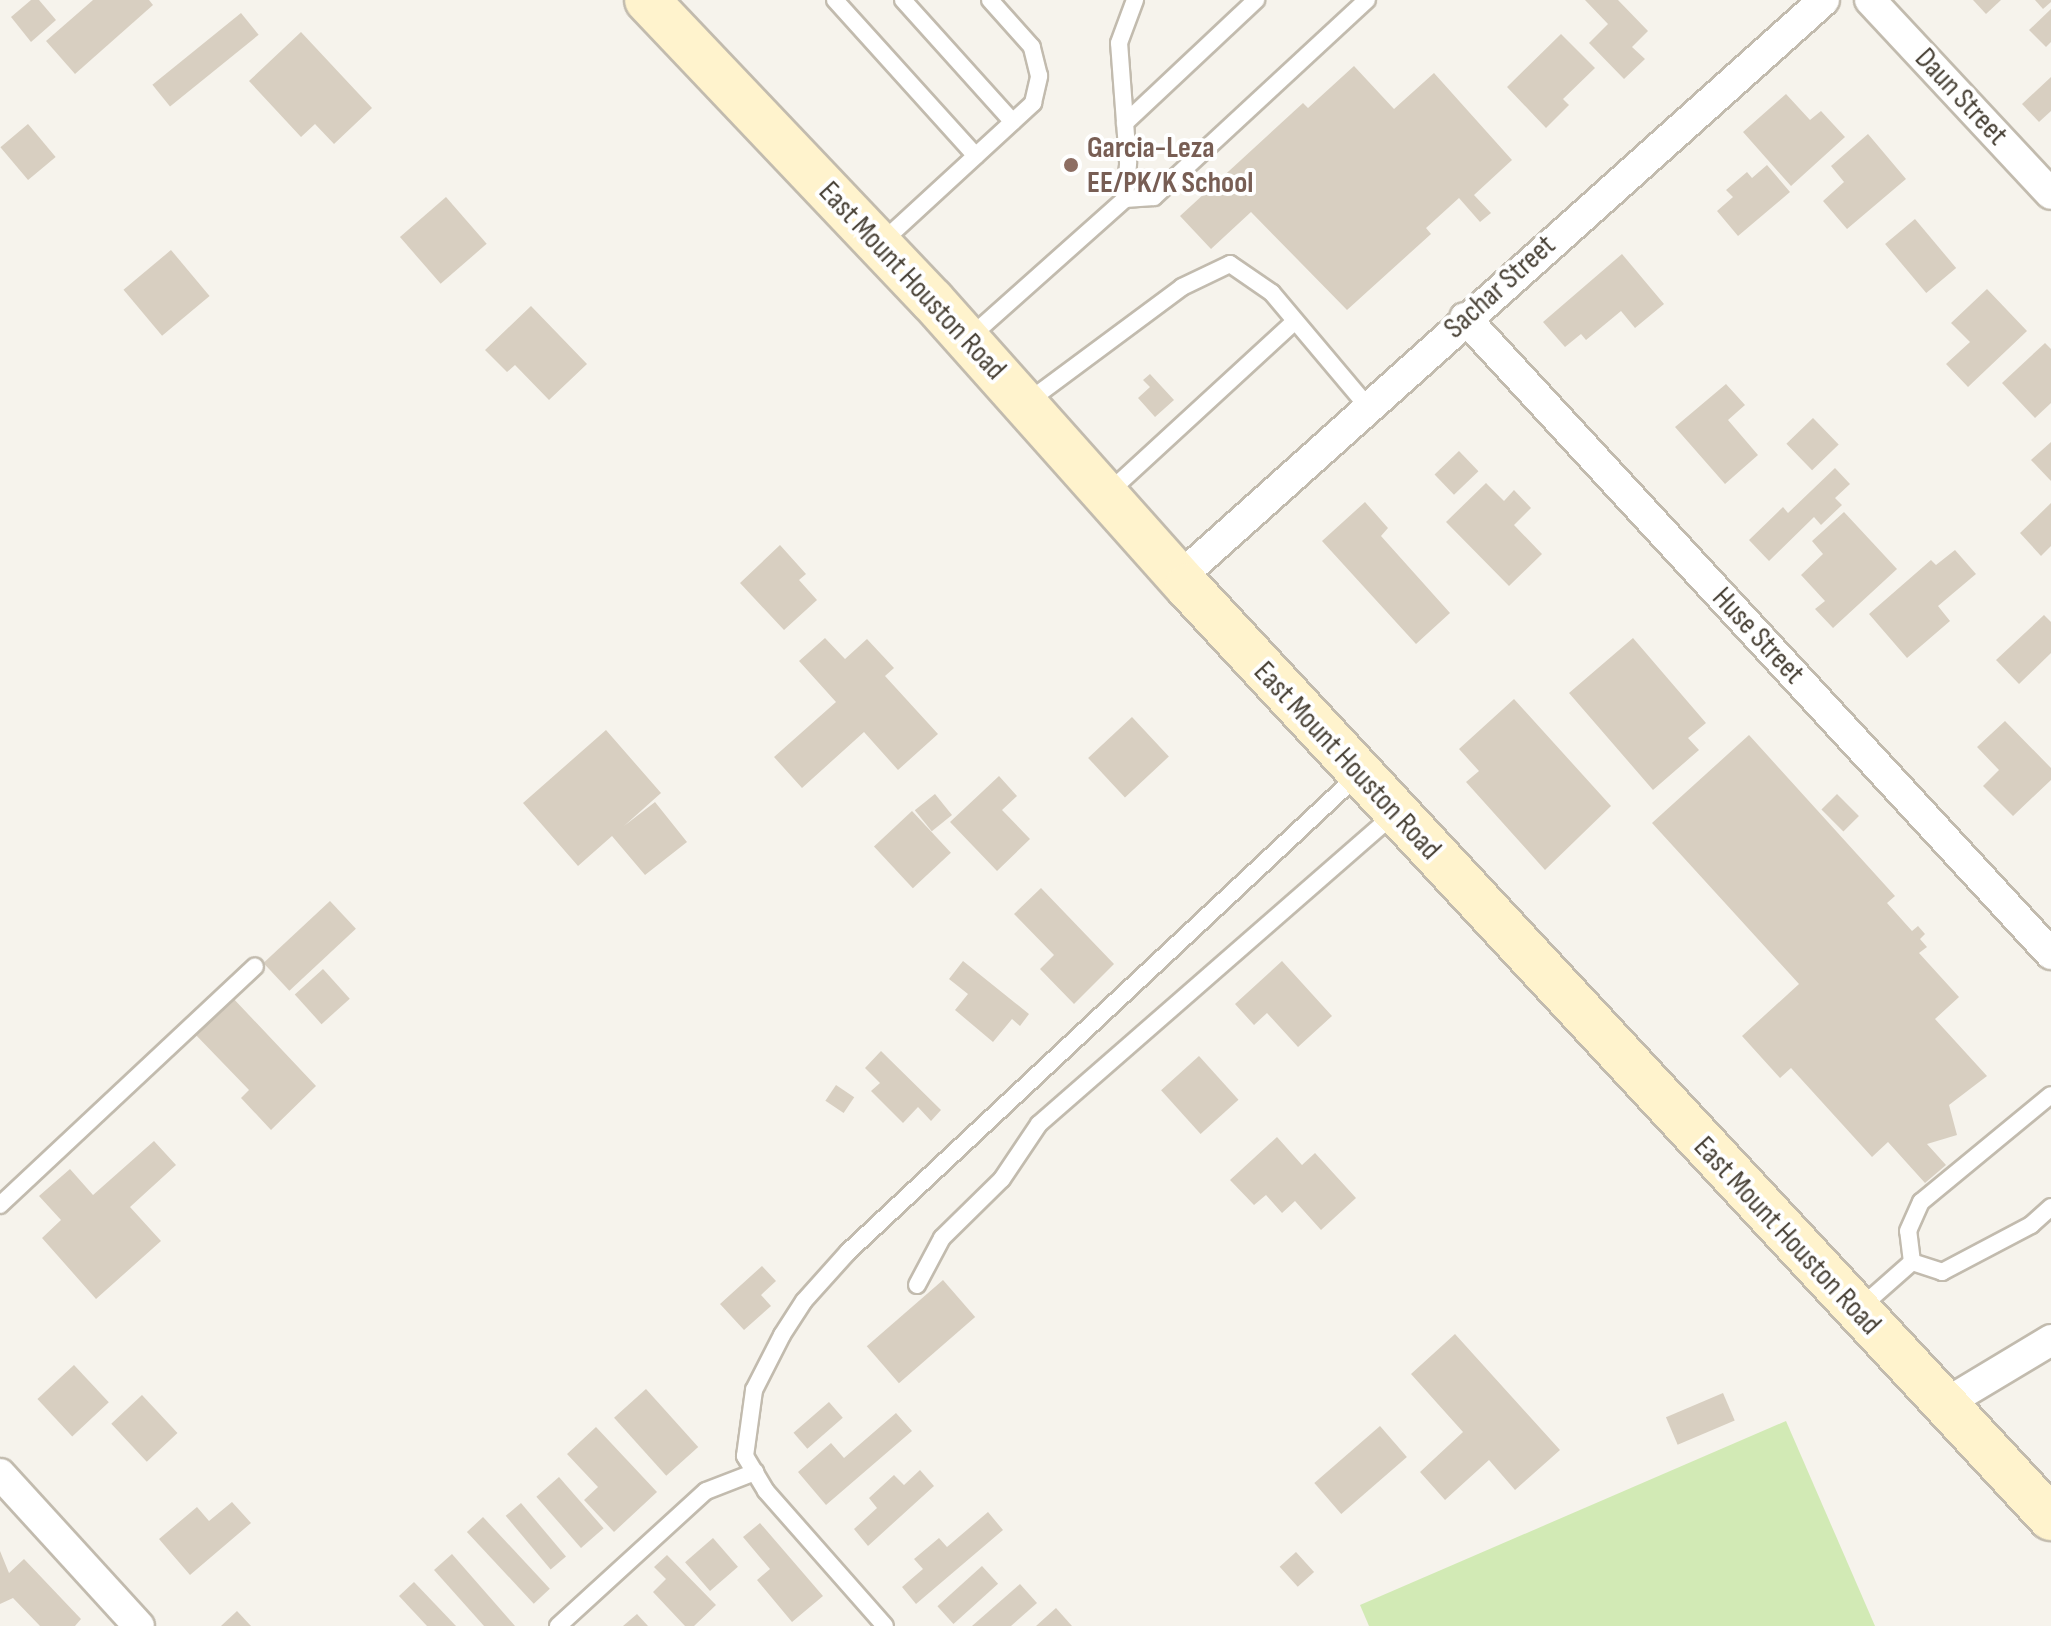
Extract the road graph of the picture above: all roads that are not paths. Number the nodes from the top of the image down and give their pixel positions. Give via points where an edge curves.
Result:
1 (647, 0) edge
2 (835, 0) edge
3 (903, 0) edge
4 (990, 0) edge
5 (1135, 0) edge
6 (1256, 0) edge
7 (1367, 0) edge
8 (1824, 0) edge
9 (1870, 0) edge
10 (1013, 122) junction
11 (1125, 123) junction
12 (976, 156) junction
13 (2051, 194) edge
14 (1125, 199) junction
15 (879, 244) junction
16 (1465, 318) junction
17 (1295, 321) junction
18 (968, 339) junction
19 (1025, 404) junction
20 (1368, 407) junction
21 (1106, 496) junction
22 (1179, 578) junction
23 (1359, 774) junction
24 (1395, 813) junction
25 (2051, 954) edge
26 (255, 966) dead end
27 (2051, 1095) edge
28 (0, 1205) edge
29 (2051, 1207) edge
30 (1912, 1262) junction
31 (917, 1285) dead end
32 (1856, 1311) junction
33 (2051, 1340) edge
34 (1943, 1405) junction
35 (755, 1472) junction
36 (0, 1474) edge
37 (2051, 1518) edge
38 (139, 1626) edge
39 (558, 1626) edge
40 (885, 1626) edge

1 - 15 main road, East Mount Houston Road
2 - 12 lane
3 - 10 lane
4 - 10 lane via 1032,47 1039,76 1033,103
5 - 11 lane via 1119,43
6 - 11 lane
7 - 14 lane via 1154,197
8 - 16 street, Sachar Street
9 - 13 street, Daun Street
10 - 12 lane
11 - 14 lane
12 - 15 lane
14 - 18 lane
15 - 18 main road, East Mount Houston Road
16 - 20 street, Sachar Street
16 - 25 street, Huse Street
17 - 19 lane via 1272,293 1230,264 1182,287
17 - 20 lane
17 - 21 lane
18 - 19 main road, East Mount Houston Road
19 - 21 main road, East Mount Houston Road
20 - 22 street, Sachar Street
21 - 22 main road, East Mount Houston Road
22 - 23 main road, East Mount Houston Road
23 - 24 main road, East Mount Houston Road
23 - 35 lane via 848,1252 804,1301 754,1390 745,1456
24 - 31 lane via 1039,1124 1002,1179 942,1238
24 - 32 main road, East Mount Houston Road
26 - 28 lane
27 - 30 lane via 1921,1202 1908,1231
29 - 30 lane via 2031,1225 1942,1272
30 - 32 lane
32 - 34 main road, East Mount Houston Road
33 - 34 street
34 - 37 main road, East Mount Houston Road
35 - 39 lane via 706,1491
35 - 40 lane
36 - 38 street

